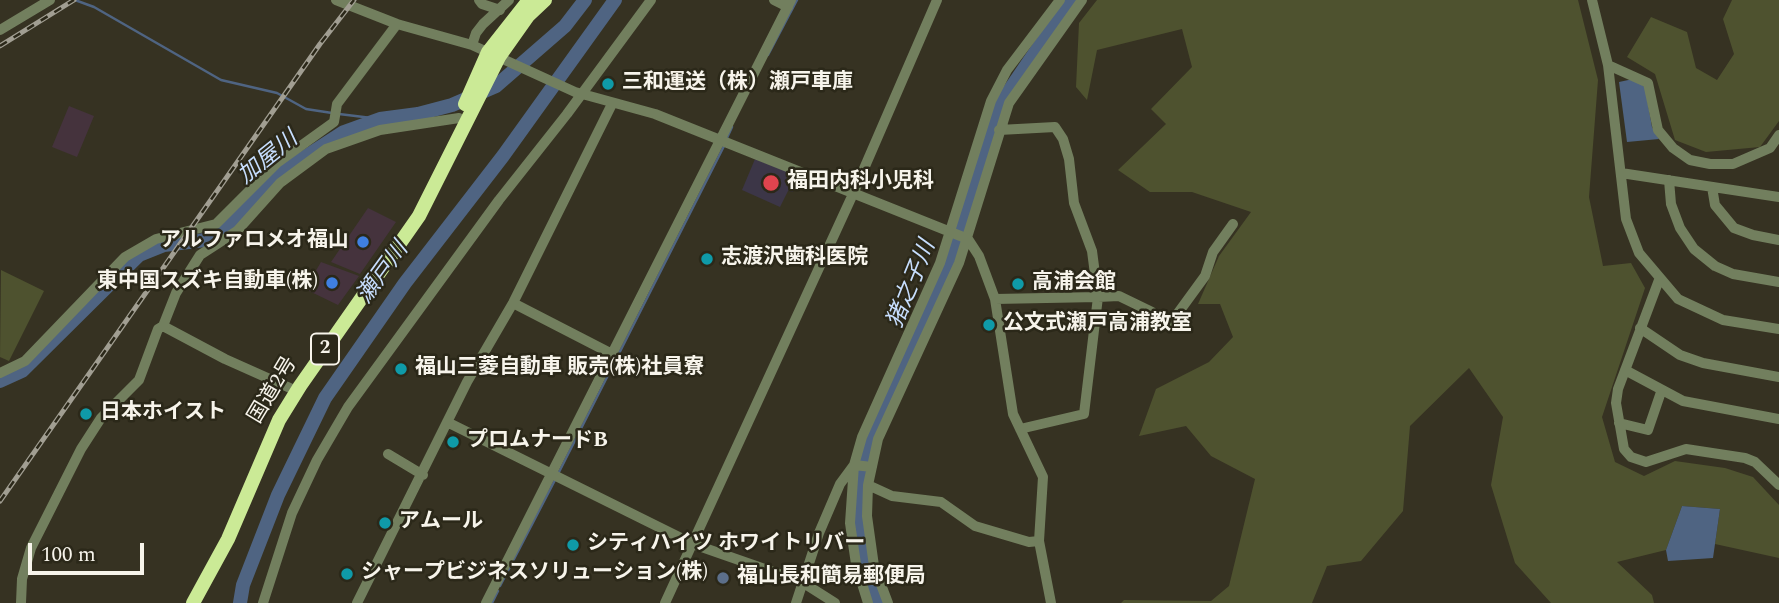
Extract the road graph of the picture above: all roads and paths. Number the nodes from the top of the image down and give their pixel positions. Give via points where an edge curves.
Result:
1 (50, 0) edge
2 (336, 0) edge
3 (479, 0) edge
4 (509, 0) edge
5 (530, 0) edge
6 (545, 0) edge
7 (651, 0) edge
8 (774, 0) edge
9 (937, 0) edge
10 (1060, 0) edge
11 (1082, 0) edge
12 (1592, 0) edge
13 (790, 3) edge
14 (500, 10) junction
15 (397, 24) junction
16 (0, 30) edge
17 (472, 45) junction
18 (493, 54) junction
19 (1608, 65) junction
20 (578, 93) junction
21 (612, 104) junction
22 (466, 111) junction
23 (999, 130) junction
24 (1779, 135) edge
25 (724, 143) junction
26 (1775, 148) edge
27 (1621, 173) junction
28 (1669, 180) junction
29 (1712, 187) junction
30 (247, 193) junction
31 (853, 194) junction
32 (1779, 197) edge
33 (259, 206) junction
34 (1233, 224) dead end
35 (950, 231) junction
36 (966, 238) junction
37 (1779, 240) edge
38 (1659, 280) junction
39 (1779, 282) edge
40 (1098, 297) junction
41 (995, 299) junction
42 (513, 303) junction
43 (163, 326) junction
44 (1640, 328) junction
45 (1779, 329) edge
46 (614, 355) junction
47 (1625, 370) junction
48 (0, 373) edge
49 (1779, 377) edge
50 (290, 388) junction
51 (1661, 392) junction
52 (1779, 419) edge
53 (447, 422) junction
54 (1619, 423) junction
55 (1020, 429) junction
56 (388, 454) dead end
57 (863, 465) junction
58 (423, 475) junction
59 (555, 476) junction
60 (869, 485) junction
61 (1779, 485) edge
62 (1039, 541) junction
63 (693, 544) junction
64 (802, 582) junction
65 (21, 603) edge
66 (182, 603) edge
67 (193, 603) edge
68 (263, 603) edge
69 (357, 603) edge
70 (486, 603) edge
71 (665, 603) edge
72 (796, 603) edge
73 (835, 603) edge
74 (868, 603) edge
75 (888, 603) edge
76 (1051, 603) edge

1 - 16 street
2 - 15 street
3 - 14 street
4 - 14 street
5 - 18 highway, 国道2号 / 2
6 - 18 highway, 国道2号 / 2
7 - 20 street
8 - 13 street
9 - 31 street
10 - 35 street via 999,85
11 - 23 street via 1020,84
12 - 19 street
13 - 25 street
14 - 17 street via 476,33
15 - 17 street
15 - 30 street via 337,104 334,122 277,163
17 - 18 street
18 - 20 street
18 - 22 highway, 国道2号 / 2
19 - 26 street via 1648,83 1658,130 1690,160 1733,164
19 - 27 street
20 - 21 street
20 - 68 street via 348,407 292,513
21 - 25 street via 655,114
21 - 42 street
22 - 33 street via 380,130 326,149 280,183
22 - 50 highway, 国道2号 / 2 via 412,213
22 - 67 highway, 国道2号 / 2 via 419,216 279,420 228,538
23 - 36 street
23 - 40 street via 1055,127 1063,139 1074,204 1092,251
24 - 26 street
25 - 31 street
25 - 46 street
27 - 28 street
27 - 38 street via 1626,219 1639,253
28 - 29 street
28 - 39 street via 1676,216 1694,249 1733,274
29 - 32 street
29 - 37 street via 1715,205 1734,228
30 - 33 street
30 - 48 street via 216,224 156,239 125,257 25,361
31 - 35 street
31 - 63 street
33 - 43 street via 237,231 200,254 176,293
34 - 40 street via 1213,252 1205,276 1170,324 1128,299
35 - 36 street
35 - 57 street via 932,285 872,412
36 - 41 street via 979,256
36 - 57 street
38 - 44 street
38 - 45 street via 1678,299 1723,320
40 - 41 street
40 - 55 street via 1084,414
41 - 55 street via 1010,402
42 - 46 street
42 - 53 street
43 - 50 street
43 - 65 street via 158,328 139,380 101,418 81,449 31,548
44 - 47 street
44 - 49 street via 1680,355
46 - 59 street
47 - 51 street
47 - 54 street via 1616,403
50 - 66 highway, 国道2号 / 2 via 253,456 211,556
51 - 52 street via 1711,409
51 - 54 street via 1648,430
53 - 58 street
53 - 59 street
54 - 61 street via 1624,449 1638,460 1652,462 1685,449 1745,457
55 - 62 street via 1043,477
56 - 58 street
57 - 60 street
57 - 64 street via 831,504
57 - 74 street via 852,540
58 - 69 street
59 - 63 street
59 - 70 street
60 - 62 street via 892,496 942,502 975,526
60 - 75 street via 871,550
62 - 76 street
63 - 64 street
63 - 71 street
64 - 72 street
64 - 73 street

